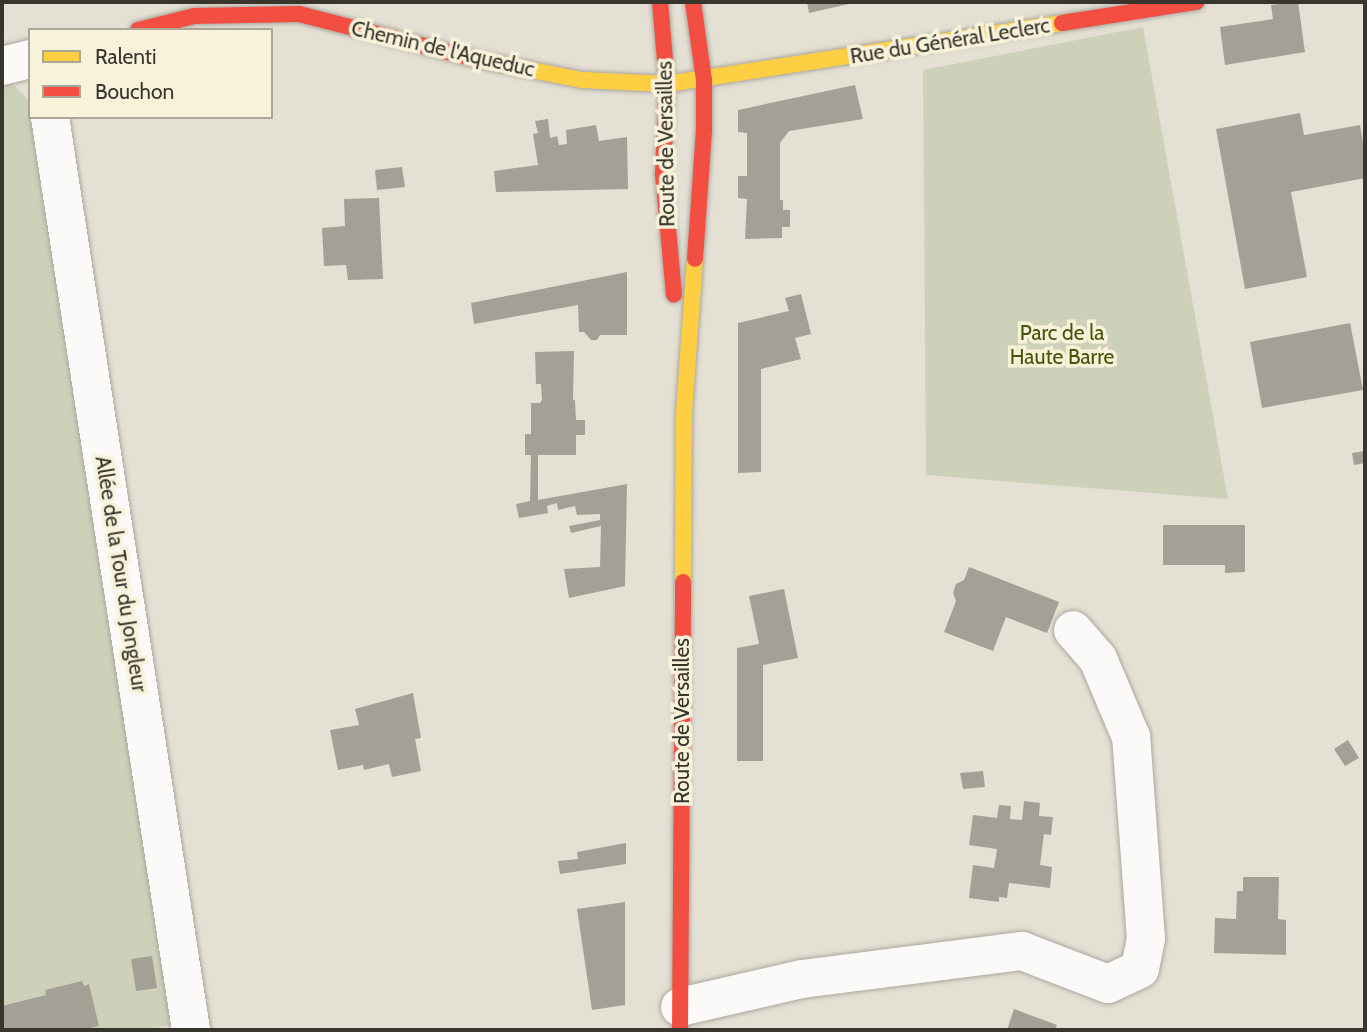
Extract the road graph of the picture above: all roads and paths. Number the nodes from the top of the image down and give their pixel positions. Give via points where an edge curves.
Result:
1 (660, 2) edge
2 (693, 2) edge
3 (1196, 2) edge
4 (151, 18) edge
5 (28, 60) edge
6 (2, 66) edge
7 (704, 80) junction
8 (667, 84) junction
9 (50, 119) edge
10 (684, 412) junction
11 (1073, 630) dead end
12 (680, 1018) edge
13 (191, 1030) edge

1 - 8 main road, Route de Versailles
2 - 7 main road, Route de Versailles
3 - 7 main road, Rue du Général Leclerc
4 - 8 main road, Chemin de l'Aqueduc via 299,14 461,56 582,80
5 - 6 street
7 - 8 main road, Rue du Général Leclerc
7 - 10 main road, Route de Versailles
8 - 10 main road, Route de Versailles via 663,174
9 - 13 street, Allée de la Tour du Jongleur
10 - 12 main road, Route de Versailles
11 - 12 street via 1098,659 1131,737 1146,939 1140,969 1108,984 1022,951 802,979

